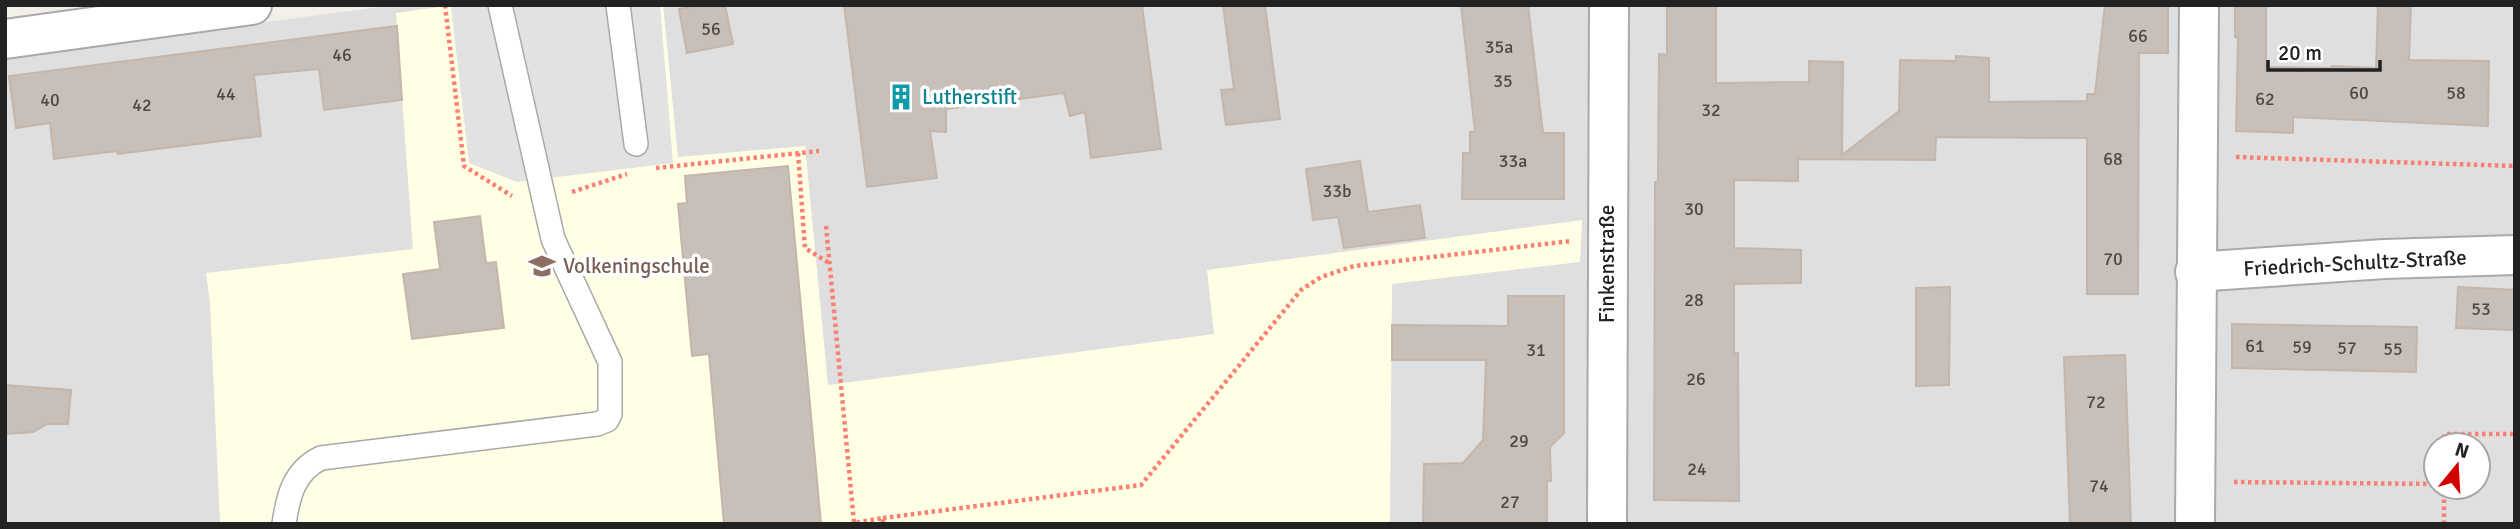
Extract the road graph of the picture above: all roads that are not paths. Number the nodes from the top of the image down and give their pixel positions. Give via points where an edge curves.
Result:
1 (252, 5) edge
2 (500, 5) edge
3 (618, 5) edge
4 (1609, 5) edge
5 (2199, 5) edge
6 (5, 39) edge
7 (636, 144) dead end
8 (2515, 255) edge
9 (2195, 272) junction
10 (284, 524) edge
11 (1607, 524) edge
12 (2195, 524) edge

1 - 6 street
2 - 10 lane via 553,239 610,362 610,414 597,424 321,458 301,471 294,483
3 - 7 lane
4 - 11 street, Finkenstraße
5 - 9 street
8 - 9 street, Friedrich-Schultz-Straße
9 - 12 street

